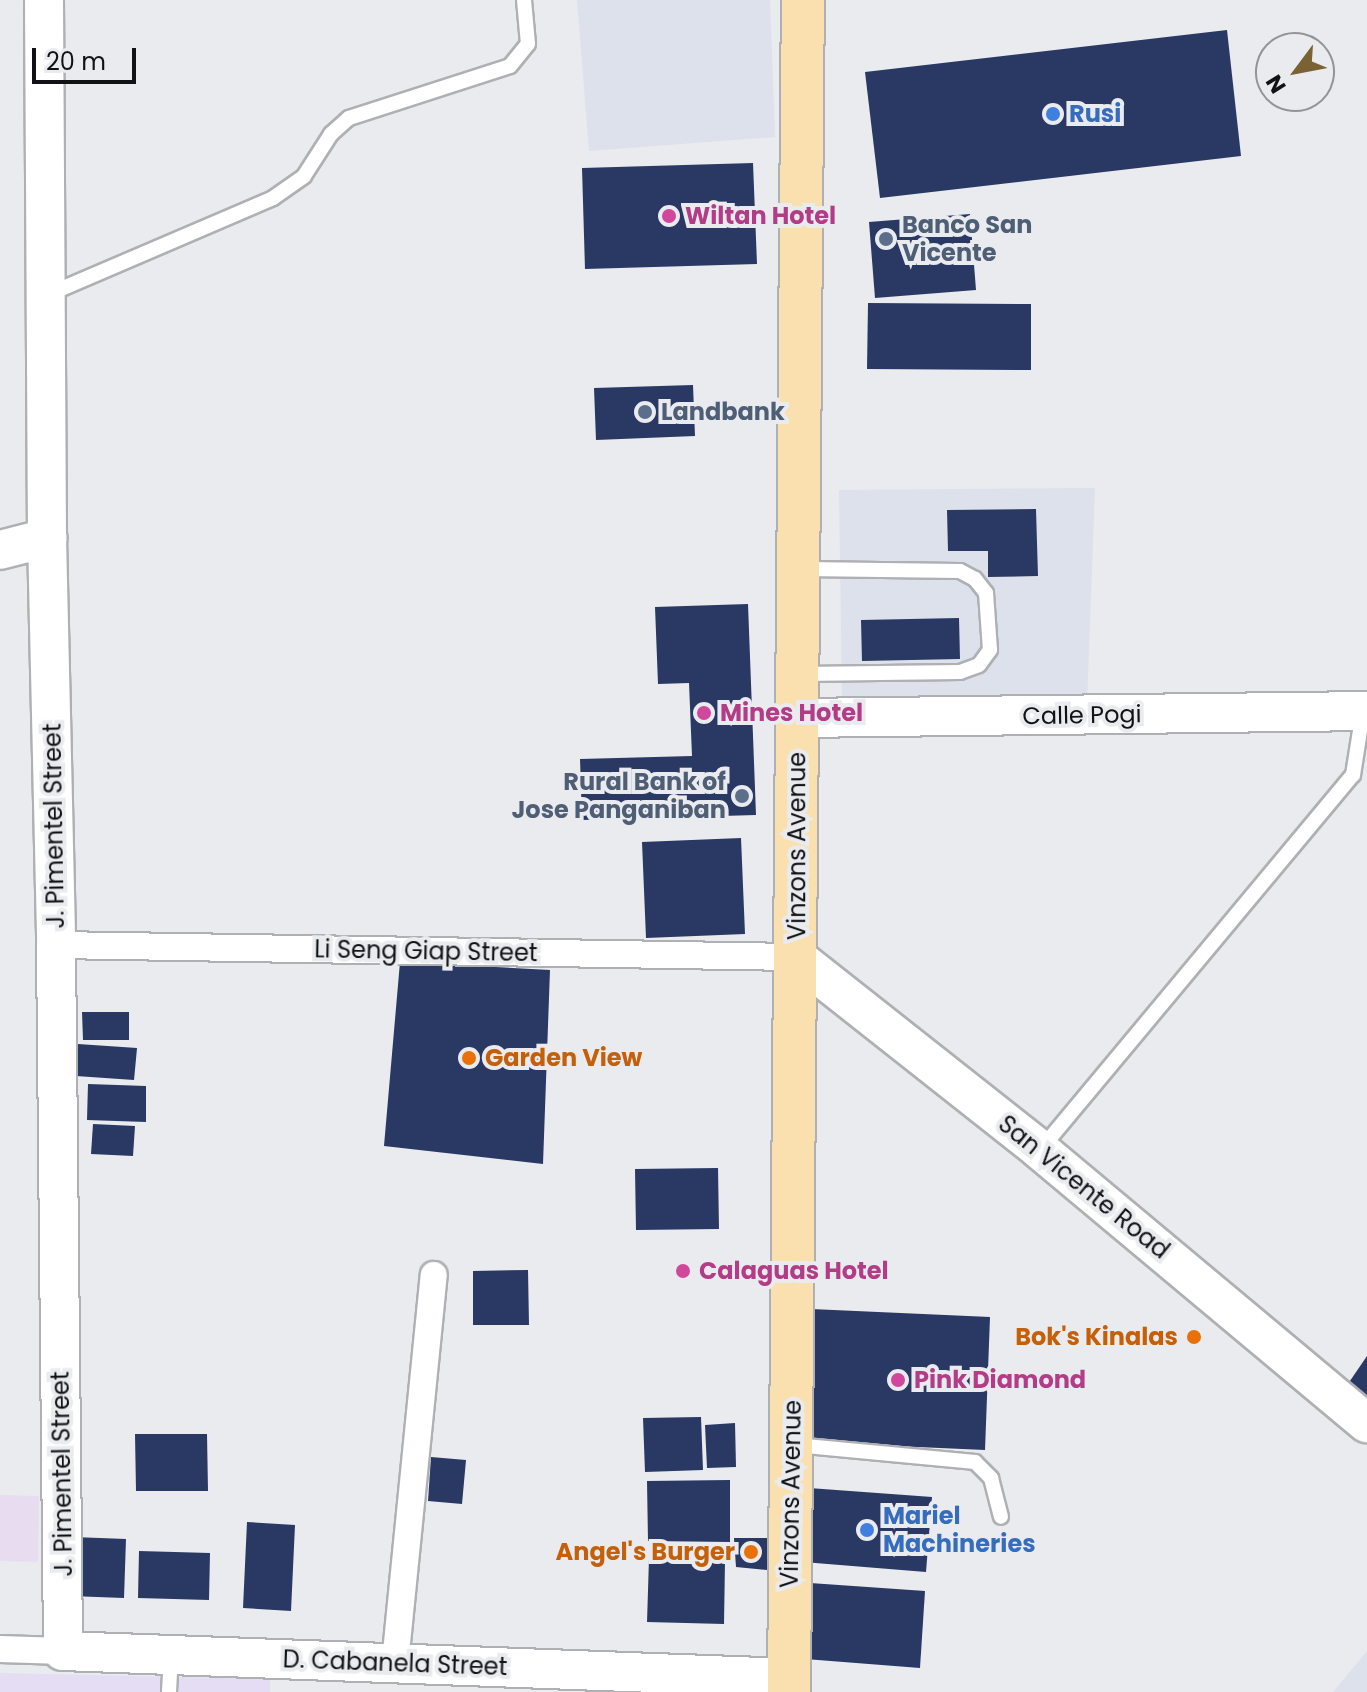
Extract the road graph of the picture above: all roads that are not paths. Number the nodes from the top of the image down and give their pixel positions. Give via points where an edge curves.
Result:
1 (44, 0) edge
2 (524, 0) edge
3 (803, 0) edge
4 (46, 296) junction
5 (47, 538) junction
6 (0, 550) edge
7 (798, 568) junction
8 (798, 674) junction
9 (1365, 711) edge
10 (798, 718) junction
11 (56, 945) junction
12 (796, 957) junction
13 (1040, 1150) junction
14 (434, 1275) dead end
15 (1367, 1423) edge
16 (791, 1445) junction
17 (1001, 1517) dead end
18 (0, 1649) edge
19 (63, 1651) junction
20 (395, 1663) junction
21 (170, 1674) edge
22 (789, 1685) edge

1 - 4 street, J. Pimentel Street
2 - 4 lane via 528,44 510,66 349,118 331,134 304,176 273,198
3 - 7 main road, Vinzons Avenue
4 - 5 street, J. Pimentel Street
5 - 6 street
5 - 11 street, J. Pimentel Street
7 - 8 main road, Vinzons Avenue
7 - 8 lane via 960,571 986,593 990,650 979,665 960,672
8 - 10 main road, Vinzons Avenue
9 - 10 street, Calle Pogi
9 - 13 lane via 1353,775
10 - 12 main road, Vinzons Avenue
11 - 12 street, Li Seng Giap Street
11 - 19 street, J. Pimentel Street
12 - 13 street, San Vicente Road
12 - 16 main road, Vinzons Avenue
13 - 15 street, San Vicente Road
14 - 20 street
16 - 17 lane via 975,1462 991,1478
16 - 22 main road, Vinzons Avenue
18 - 19 street, D. Cabanela Street
19 - 21 street, D. Cabanela Street
20 - 21 street, D. Cabanela Street
20 - 22 street, D. Cabanela Street

